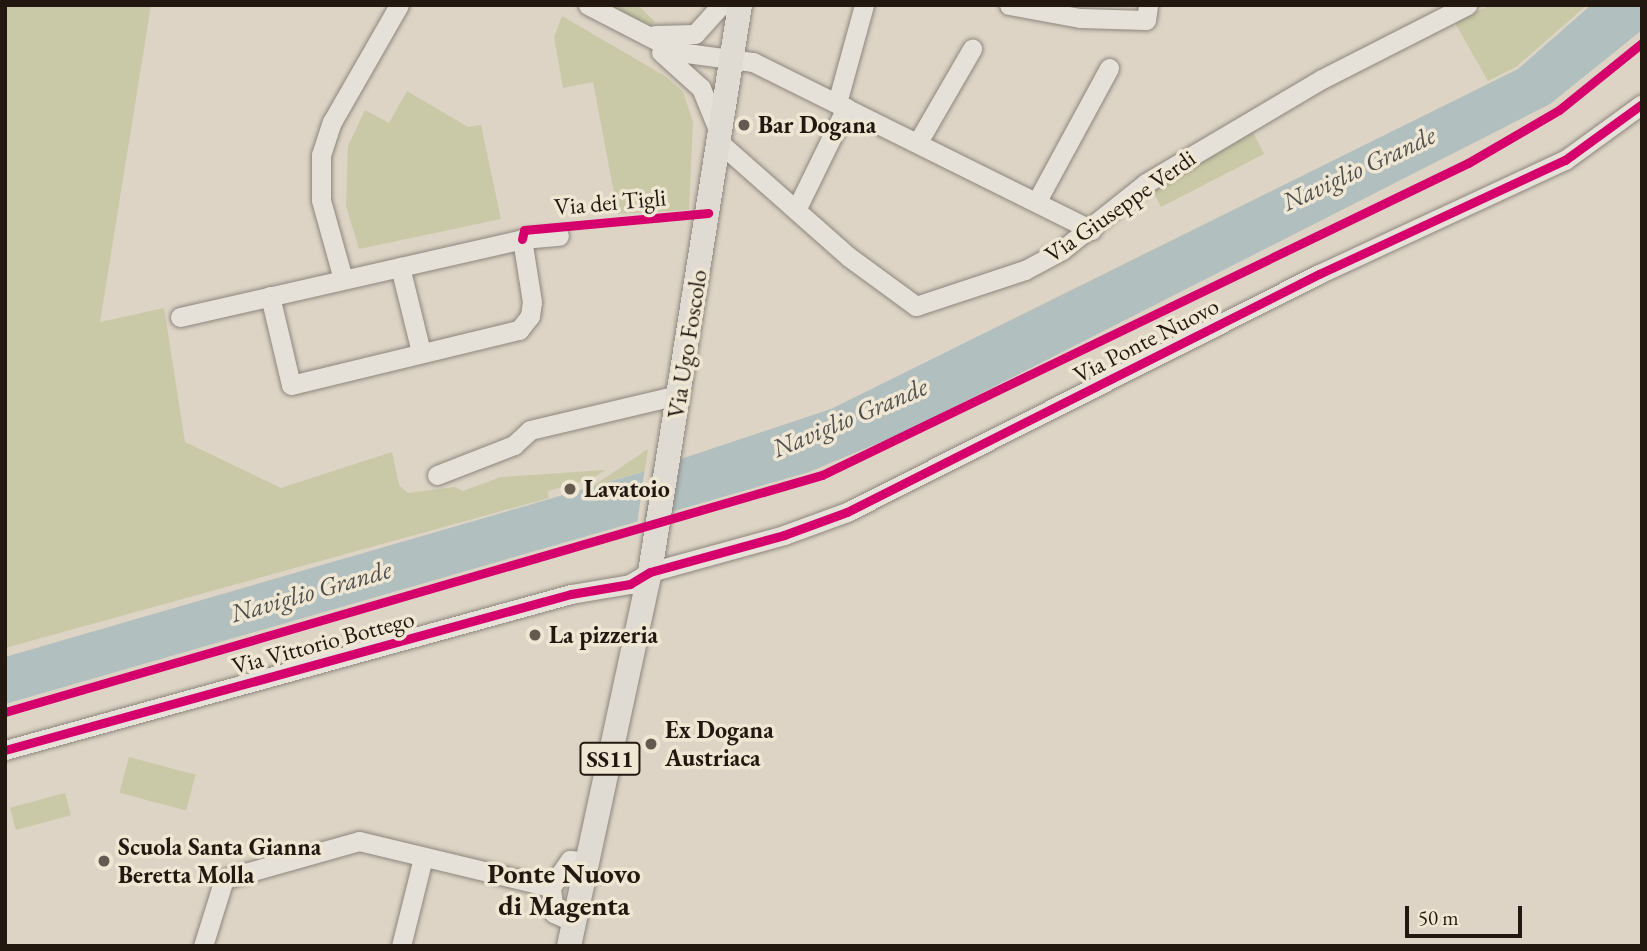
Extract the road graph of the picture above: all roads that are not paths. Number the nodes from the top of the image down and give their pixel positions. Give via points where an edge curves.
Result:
1 (400, 5) edge
2 (721, 5) edge
3 (740, 5) edge
4 (864, 5) edge
5 (1466, 5) edge
6 (1021, 6) edge
7 (595, 7) edge
8 (1147, 13) edge
9 (638, 34) junction
10 (695, 34) junction
11 (972, 49) dead end
12 (732, 59) junction
13 (1109, 68) dead end
14 (1642, 104) edge
15 (841, 106) junction
16 (720, 141) junction
17 (918, 142) junction
18 (1038, 199) junction
19 (796, 210) junction
20 (1092, 230) junction
21 (559, 236) dead end
22 (522, 239) junction
23 (400, 267) junction
24 (343, 279) junction
25 (270, 296) junction
26 (180, 317) dead end
27 (421, 352) junction
28 (678, 395) junction
29 (437, 475) dead end
30 (652, 560) junction
31 (5, 750) edge
32 (423, 858) junction
33 (588, 862) junction
34 (551, 887) junction
35 (572, 934) edge
36 (203, 946) edge
37 (401, 946) edge

1 - 24 street via 344,100 321,155 321,201
2 - 10 street
3 - 12 main road, SS11
4 - 15 street
5 - 20 street, Via Giuseppe Verdi via 1322,79 1146,183
6 - 8 street via 1080,18
7 - 9 street
9 - 10 street via 677,38
9 - 12 street via 679,52
9 - 16 street via 685,69 701,88
10 - 12 street
11 - 17 street
12 - 15 street via 753,62
12 - 16 main road, SS11
13 - 18 street
14 - 30 street, Via Ponte Nuovo via 1565,160 1319,274 847,512 784,536
15 - 17 street
15 - 19 street
16 - 19 street, Via Giuseppe Verdi
16 - 28 main road, Via Ugo Foscolo / SS11
17 - 18 street
18 - 20 street
19 - 20 street, Via Giuseppe Verdi via 916,306 1025,270
21 - 22 street, Via dei Tigli
22 - 23 street, Via dei Tigli
22 - 27 street via 532,302 526,324
23 - 24 street, Via dei Tigli
23 - 27 street
24 - 25 street, Via dei Tigli
25 - 26 street, Via dei Tigli
25 - 27 street via 291,385
28 - 29 street via 530,430 514,445
28 - 30 main road, Via Ugo Foscolo / SS11
30 - 31 street, Via Vittorio Bottego via 630,584 571,594
30 - 33 main road, SS11
32 - 34 street
32 - 36 street via 359,841 224,879
32 - 37 street
33 - 34 street via 570,860
33 - 35 main road, SS11
34 - 35 street via 554,913

